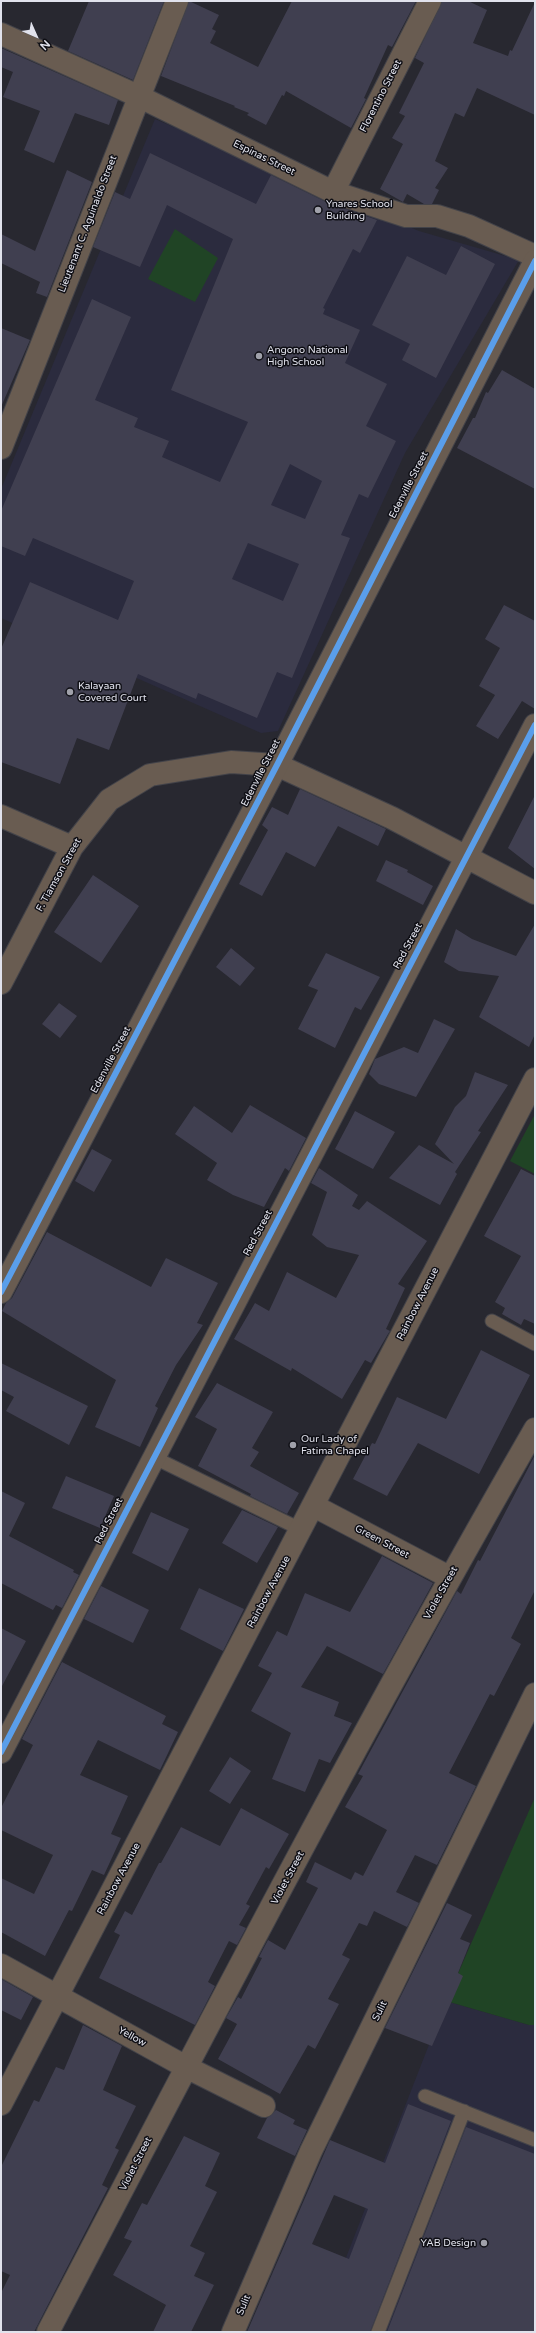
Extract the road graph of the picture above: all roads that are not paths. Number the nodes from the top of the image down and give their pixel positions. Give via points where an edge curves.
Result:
1 (177, 1) edge
2 (430, 1) edge
3 (1, 34) edge
4 (138, 96) junction
5 (333, 192) junction
6 (535, 256) edge
7 (535, 261) edge
8 (1, 448) edge
9 (535, 725) edge
10 (277, 764) junction
11 (1, 816) edge
12 (72, 847) junction
13 (466, 857) junction
14 (535, 893) edge
15 (1, 983) edge
16 (535, 1079) edge
17 (1, 1292) edge
18 (492, 1321) dead end
19 (535, 1344) edge
20 (535, 1429) edge
21 (153, 1457) junction
22 (314, 1506) junction
23 (302, 1530) junction
24 (450, 1577) junction
25 (535, 1694) edge
26 (1, 1752) edge
27 (1, 1965) edge
28 (58, 1996) junction
29 (186, 2067) junction
30 (425, 2096) dead end
31 (1, 2104) edge
32 (264, 2106) dead end
33 (464, 2111) junction
34 (535, 2140) edge
35 (48, 2332) edge
36 (233, 2332) edge
37 (378, 2332) edge

1 - 4 street, Lieutenant C. Aguinaldo Street
2 - 5 street, Florentino Street
3 - 4 street, Espinas Street
4 - 5 street, Espinas Street
4 - 8 street, Lieutenant C. Aguinaldo Street
5 - 6 street, Espinas Street via 406,216 437,216 469,226
7 - 10 street, Edenville Street
9 - 13 street, Red Street
10 - 12 street, F. Tiamson Street via 231,762 150,774 109,800
10 - 13 street via 392,818
10 - 17 street, Edenville Street
11 - 12 street
12 - 15 street, F. Tiamson Street
13 - 14 street
13 - 21 street, Red Street
16 - 22 street, Rainbow Avenue
18 - 19 lane
20 - 24 street, Violet Street
21 - 23 lane
21 - 26 street, Red Street
22 - 23 street, Rainbow Avenue
22 - 24 street, Green Street
23 - 28 street, Rainbow Avenue
24 - 29 street, Violet Street
25 - 36 street, Sulit via 315,2143
27 - 28 street, Yellow
28 - 29 street, Yellow
28 - 31 street, Rainbow Avenue
29 - 32 street, Yellow
29 - 35 street, Violet Street
30 - 33 lane
33 - 34 lane
33 - 37 lane

